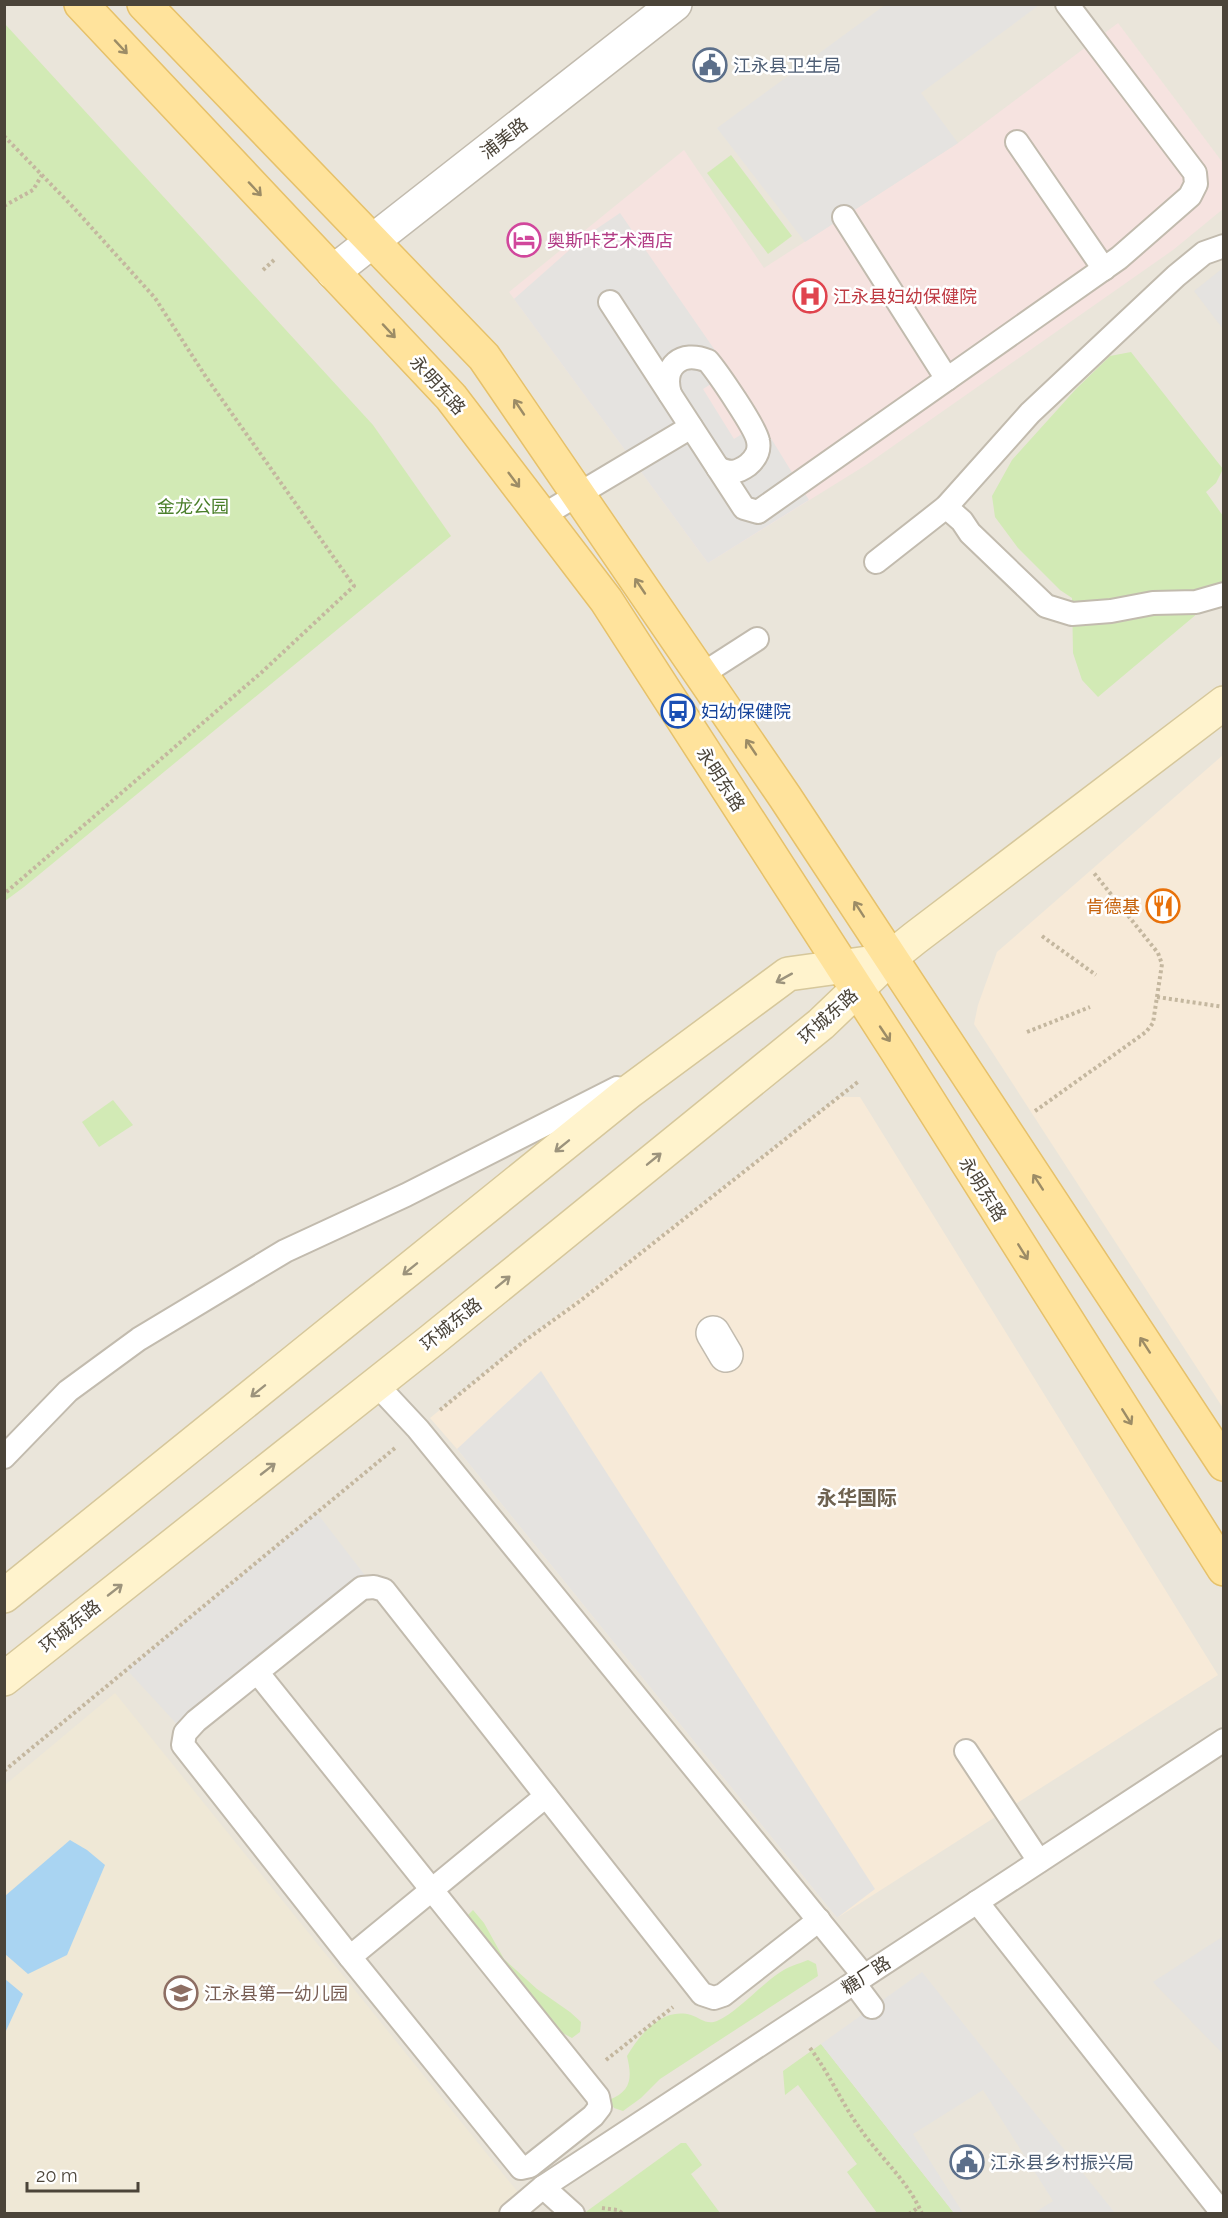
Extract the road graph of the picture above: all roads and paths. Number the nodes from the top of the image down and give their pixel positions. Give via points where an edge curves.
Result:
1 (81, 4) edge
2 (144, 4) edge
3 (675, 4) edge
4 (1067, 4) edge
5 (4, 136) edge
6 (1017, 142) dead end
7 (42, 175) junction
8 (4, 206) edge
9 (844, 217) dead end
10 (372, 240) junction
11 (1224, 246) edge
12 (1104, 269) junction
13 (333, 272) junction
14 (610, 302) dead end
15 (946, 380) junction
16 (670, 394) junction
17 (692, 426) junction
18 (718, 468) junction
19 (578, 495) junction
20 (946, 507) junction
21 (542, 516) junction
22 (876, 562) dead end
23 (1224, 594) edge
24 (757, 639) dead end
25 (702, 675) junction
26 (1224, 703) edge
27 (1094, 873) dead end
28 (4, 894) edge
29 (1042, 936) dead end
30 (890, 958) junction
31 (1096, 975) dead end
32 (849, 979) junction
33 (1157, 997) junction
34 (1090, 1007) dead end
35 (1224, 1007) edge
36 (1027, 1032) dead end
37 (677, 1056) junction
38 (1031, 1113) dead end
39 (376, 1384) junction
40 (4, 1457) edge
41 (1224, 1464) edge
42 (1224, 1569) edge
43 (4, 1596) edge
44 (257, 1672) junction
45 (4, 1679) edge
46 (1224, 1740) edge
47 (966, 1750) dead end
48 (546, 1796) junction
49 (1039, 1861) junction
50 (432, 1890) junction
51 (977, 1902) junction
52 (819, 1920) junction
53 (350, 1957) junction
54 (859, 1979) junction
55 (697, 1987) junction
56 (872, 2007) dead end
57 (792, 2024) junction
58 (584, 2079) junction
59 (543, 2187) junction
60 (919, 2206) junction
61 (511, 2214) edge
62 (573, 2214) edge
63 (593, 2214) edge
64 (623, 2214) edge
65 (909, 2214) edge
66 (922, 2214) edge
67 (1223, 2214) edge

1 -> 13 main road, 永明东路
2 - 10 main road
3 - 10 street, 浦美路
4 - 12 lane via 1195,172 1196,184 1190,196
5 - 7 path
6 - 12 lane
7 - 8 path via 33,190
7 - 28 path via 154,298 354,586 262,672
9 - 15 lane
10 - 13 street, 浦美路
19 -> 10 main road via 484,357
11 - 20 lane via 1204,253 1167,284 1030,412
12 - 15 lane
13 -> 21 main road, 永明东路 via 451,397
14 - 16 lane
15 - 18 lane via 758,512 744,508
16 - 17 lane
16 - 18 lane via 668,374 683,357 708,361 756,434 759,452 754,460 735,472
17 - 18 lane
17 - 19 lane
19 - 21 lane
25 -> 19 main road
20 - 22 lane
20 - 23 lane via 1046,606 1072,614 1153,603 1196,602
21 - 32 main road, 永明东路 via 606,600
24 - 25 lane
30 -> 25 main road
26 - 30 main road, 环城东路
27 - 33 path via 1158,954 1162,964
29 - 31 path
30 - 32 main road, 环城东路
41 -> 30 main road
32 -> 37 main road, 环城东路 via 788,974
39 -> 32 main road, 环城东路 via 812,1032
32 -> 42 main road, 永明东路
33 - 35 path
33 - 38 path via 1153,1023 1146,1032
34 - 36 path
37 - 40 lane via 427,1184 285,1251 139,1339 68,1391
37 -> 43 main road, 环城东路
45 -> 39 main road, 环城东路
39 - 52 lane via 422,1434
44 - 48 lane via 362,1588 384,1590
44 - 50 lane
44 - 53 lane via 196,1720 185,1733 183,1745
46 - 49 lane, 糖厂路
47 - 49 lane
48 - 50 lane
48 - 55 lane
49 - 51 lane, 糖厂路
50 - 53 lane
50 - 58 lane
51 - 54 lane, 糖厂路
51 - 67 lane
52 - 54 lane
52 - 55 lane via 723,1995 714,1998 702,1994
53 - 58 lane via 521,2168 530,2166 600,2107 598,2097
54 - 56 lane
54 - 57 lane, 糖厂路
55 - 58 path
57 - 59 lane, 糖厂路
57 - 60 path via 831,2078 857,2125
59 - 61 lane, 糖厂路
59 - 62 lane
60 - 65 path
60 - 66 path
63 - 64 path via 603,2208

